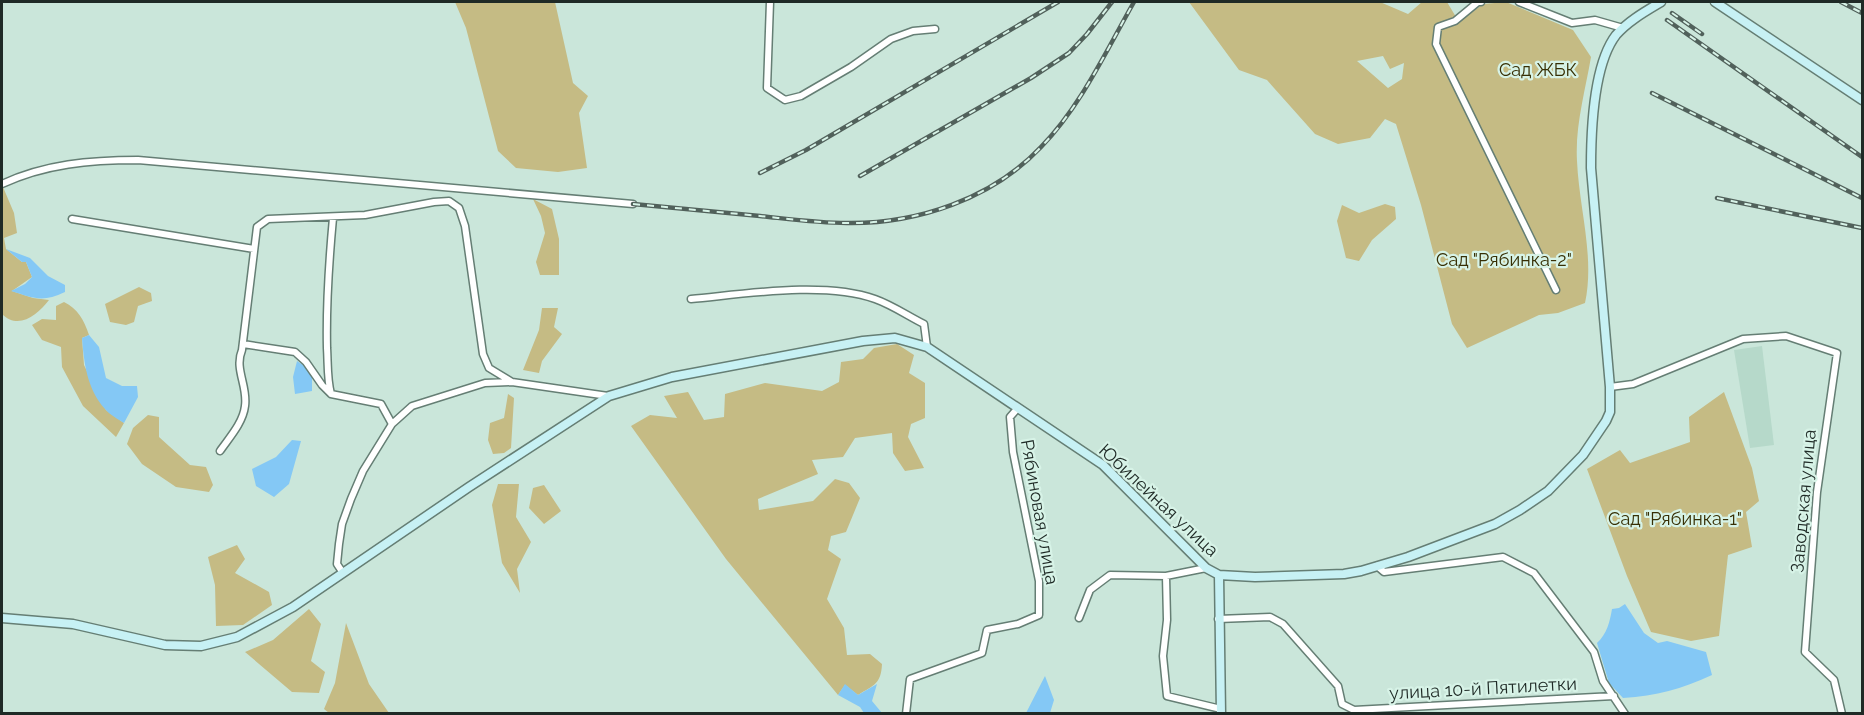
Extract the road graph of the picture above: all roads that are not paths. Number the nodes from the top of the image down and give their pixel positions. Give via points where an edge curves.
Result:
1 (770, 2) edge
2 (1481, 2) edge
3 (1520, 2) edge
4 (1661, 2) edge
5 (1715, 2) edge
6 (935, 28) dead end
7 (1623, 28) junction
8 (1863, 100) edge
9 (2, 184) edge
10 (633, 204) dead end
11 (333, 218) junction
12 (72, 219) dead end
13 (254, 249) junction
14 (1556, 290) dead end
15 (691, 299) dead end
16 (243, 344) junction
17 (927, 347) junction
18 (512, 382) junction
19 (1610, 387) junction
20 (331, 394) junction
21 (609, 396) junction
22 (1017, 409) junction
23 (392, 424) junction
24 (220, 451) dead end
25 (1377, 566) junction
26 (1206, 568) junction
27 (343, 573) junction
28 (1219, 574) junction
29 (1166, 576) junction
30 (2, 618) edge
31 (1079, 618) dead end
32 (1218, 619) junction
33 (1614, 696) junction
34 (1221, 711) edge
35 (906, 714) edge
36 (1625, 714) edge
37 (1842, 714) edge

1 - 6 street via 767,88 785,100 801,96 891,39
2 - 14 street via 1455,21 1438,27 1436,44
3 - 7 street via 1572,24 1595,20
4 - 7 street, Юбилейная улица
5 - 8 street
7 - 19 street, Юбилейная улица via 1611,43 1599,78 1591,144
9 - 10 street via 59,165 138,160
11 - 13 street via 268,219 257,227
11 - 18 street via 434,202 449,201 459,208 465,226 483,354 489,368
11 - 20 street via 327,326
12 - 13 street
13 - 16 street
15 - 17 street via 813,290 845,292 876,299 924,324
16 - 20 street via 295,352
16 - 24 street via 239,357 246,394 243,418
17 - 21 street, Юбилейная улица via 895,338 863,342 672,377
17 - 22 street, Юбилейная улица
18 - 21 street
18 - 23 street via 484,383 412,406
19 - 25 street, Юбилейная улица via 1610,412 1600,431 1548,491 1495,524
19 - 37 street, Заводская улица via 1647,379 1743,339 1786,336 1836,353 1817,492 1805,652 1834,680
20 - 23 street via 381,404
21 - 27 street, Юбилейная улица
22 - 26 street, Юбилейная улица via 1103,465
22 - 35 street, Рябиновая улица via 1010,417 1013,453 1040,581 1039,615 987,630 982,653 910,680
23 - 27 street via 363,471 342,524 337,564
25 - 28 street, Юбилейная улица via 1344,574
25 - 33 street via 1384,572 1503,557 1534,573 1594,652 1603,681
26 - 28 street, Юбилейная улица
26 - 29 street
27 - 30 street, Юбилейная улица via 293,607 237,637 201,646 165,645 74,624
28 - 32 street
29 - 31 street via 1110,575 1090,590
29 - 34 street via 1163,656 1167,696
32 - 33 street, улица 10-й Пятилетки via 1270,617 1283,624 1338,686 1342,704 1354,710
32 - 34 street
33 - 36 street

